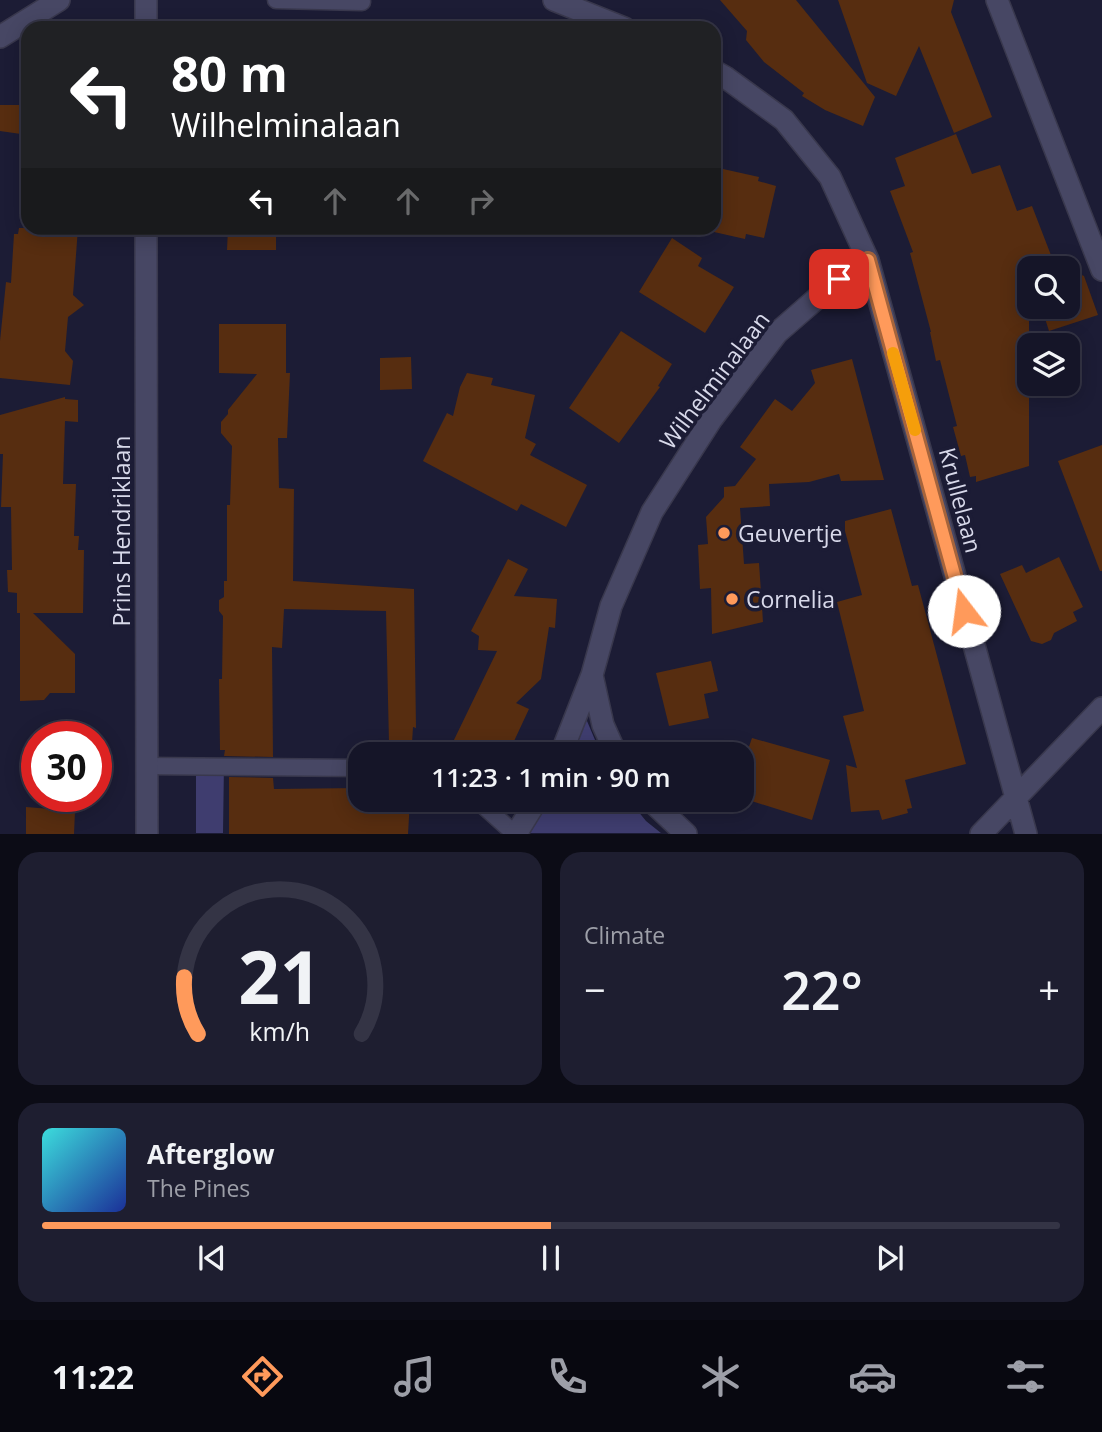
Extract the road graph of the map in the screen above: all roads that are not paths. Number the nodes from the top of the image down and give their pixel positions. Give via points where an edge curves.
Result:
1 (59, 0) edge
2 (146, 0) edge
3 (276, 0) edge
4 (554, 0) edge
5 (997, 0) edge
6 (362, 2) dead end
7 (26, 21) edge
8 (146, 21) edge
9 (606, 21) edge
10 (21, 24) edge
11 (0, 37) edge
12 (721, 76) edge
13 (146, 235) edge
14 (868, 260) junction
15 (1102, 270) edge
16 (592, 675) junction
17 (1102, 708) edge
18 (566, 742) edge
19 (611, 742) edge
20 (147, 766) junction
21 (348, 768) edge
22 (1015, 799) junction
23 (490, 812) edge
24 (529, 812) edge
25 (663, 812) edge
26 (147, 834) edge
27 (515, 834) edge
28 (686, 834) edge
29 (981, 834) edge
30 (1026, 834) edge

1 - 7 street
2 - 8 street
3 - 6 lane
4 - 9 street
5 - 15 street
10 - 11 street
12 - 14 street via 783,120 830,177
13 - 20 street, Prins Hendriklaan
14 - 16 street, Wilhelminalaan via 777,333 711,421 652,512 611,606
14 - 22 street, Krullelaan
16 - 18 street, Wilhelminalaan
16 - 19 street, Wilhelminalaan
17 - 22 street
20 - 21 lane
20 - 26 street, Prins Hendriklaan
22 - 29 street
22 - 30 street, Krullelaan
23 - 27 lane
24 - 27 street
25 - 28 street

